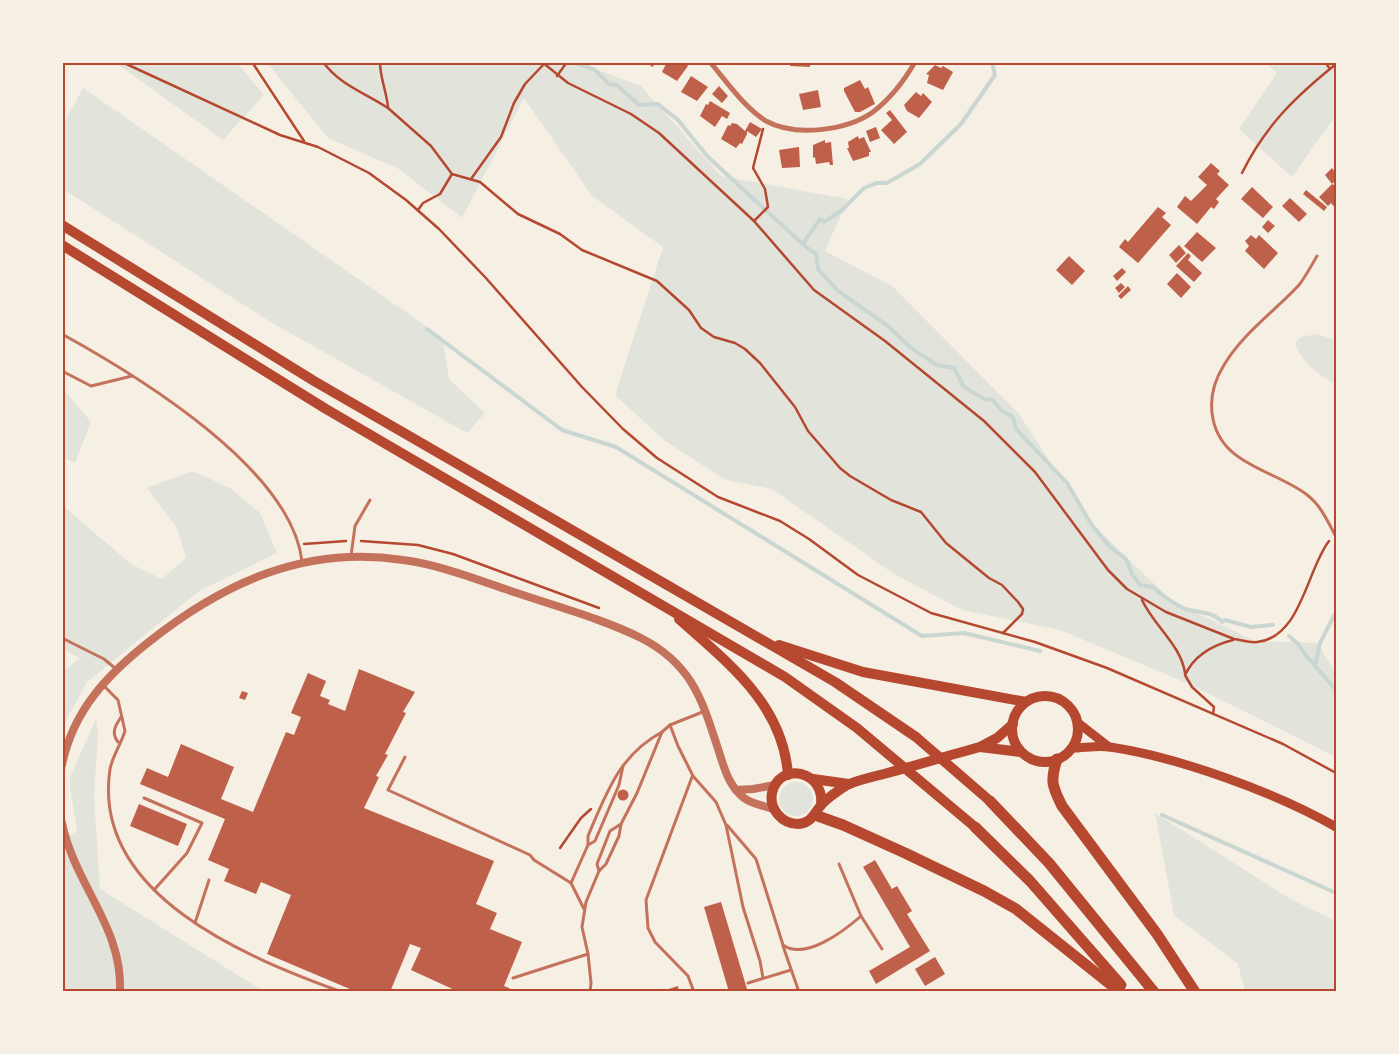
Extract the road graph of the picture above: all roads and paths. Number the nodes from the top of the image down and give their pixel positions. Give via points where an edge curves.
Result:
1 (122, 62) edge
2 (252, 62) edge
3 (323, 62) edge
4 (380, 62) edge
5 (710, 62) edge
6 (915, 62) edge
7 (1325, 62) edge
8 (543, 63) edge
9 (566, 64) edge
10 (1336, 64) edge
11 (1330, 69) junction
12 (557, 76) junction
13 (388, 108) junction
14 (763, 128) dead end
15 (305, 142) junction
16 (1242, 173) dead end
17 (452, 174) junction
18 (471, 179) junction
19 (418, 210) junction
20 (754, 221) junction
21 (62, 225) edge
22 (62, 245) edge
23 (1317, 256) dead end
24 (62, 334) edge
25 (62, 371) edge
26 (132, 376) junction
27 (370, 500) dead end
28 (1336, 536) edge
29 (351, 557) junction
30 (302, 563) junction
31 (1142, 600) junction
32 (664, 605) junction
33 (1003, 633) junction
34 (62, 638) edge
35 (760, 638) junction
36 (1234, 639) junction
37 (116, 669) junction
38 (1185, 675) junction
39 (102, 684) junction
40 (1026, 702) junction
41 (706, 711) junction
42 (1213, 714) junction
43 (121, 718) junction
44 (1077, 722) junction
45 (670, 724) junction
46 (1012, 724) junction
47 (662, 732) junction
48 (118, 742) junction
49 (1109, 747) junction
50 (978, 748) junction
51 (1072, 748) junction
52 (1021, 752) junction
53 (405, 758) dead end
54 (1057, 760) junction
55 (62, 765) edge
56 (624, 765) junction
57 (1336, 773) edge
58 (788, 775) junction
59 (693, 776) junction
60 (813, 779) junction
61 (852, 784) junction
62 (775, 785) junction
63 (736, 790) junction
64 (144, 798) dead end
65 (990, 801) joint
66 (821, 805) junction
67 (595, 807) dead end
68 (774, 809) junction
69 (815, 816) junction
70 (62, 823) edge
71 (621, 824) junction
72 (726, 825) junction
73 (975, 827) joint
74 (1336, 827) edge
75 (588, 845) junction
76 (560, 848) dead end
77 (839, 864) dead end
78 (599, 871) junction
79 (209, 880) dead end
80 (571, 883) junction
81 (154, 890) junction
82 (584, 910) junction
83 (861, 916) junction
84 (195, 922) junction
85 (783, 945) junction
86 (882, 949) dead end
87 (588, 954) junction
88 (791, 970) junction
89 (513, 978) dead end
90 (763, 978) junction
91 (748, 983) dead end
92 (120, 992) edge
93 (342, 992) edge
94 (590, 992) edge
95 (694, 992) edge
96 (799, 992) edge
97 (1120, 992) edge
98 (1126, 992) edge
99 (1154, 992) edge
100 (1195, 992) edge

1 - 15 path via 280,135
2 - 15 path
3 - 13 path via 340,82
4 - 13 path via 380,77 386,88
5 - 6 street via 761,117 783,128 800,130 841,125 871,113 889,97
7 - 11 path
8 - 12 path
8 - 18 path via 525,84 501,137
9 - 12 path
10 - 11 path
11 - 16 path via 1278,116 1254,149
12 - 20 path via 631,114 659,133
13 - 17 path via 431,146
14 - 20 path via 753,168 765,188 768,207
15 - 19 path via 369,173
17 - 18 path
17 - 19 path via 440,194 423,203
18 - 33 path via 480,182 518,214 560,234 582,250 657,281 689,310 701,328 714,337 745,349 760,363 808,431 840,468 891,500 920,512 946,544 1002,585 1018,602 1023,609 1022,614
19 - 33 path via 474,264 608,414 658,458 732,504 780,521 858,575 917,607
20 - 31 path via 814,290 885,341 973,412 1024,460 1108,570
21 - 35 highway via 306,376
22 - 32 highway via 326,409
23 - 28 lane via 1300,284 1238,345 1223,365 1211,399 1211,410 1215,430 1225,448 1244,462 1307,495 1322,511
24 - 26 lane
25 - 26 lane via 91,386
26 - 30 lane via 193,418 270,491 286,512
27 - 29 lane via 355,526
28 - 36 path via 1327,543 1294,613 1281,631 1265,641
29 - 30 street
29 - 41 street via 386,558 434,566 634,635 680,665 694,683
30 - 37 street via 254,577 209,600
31 - 36 path
31 - 38 path via 1149,615 1182,657
32 - 58 highway via 734,669 759,698 780,736
32 - 73 highway via 749,654 857,728
33 - 42 path via 1107,668
34 - 37 lane via 104,659
35 - 40 highway via 864,672
35 - 65 highway via 896,723
36 - 38 path via 1207,650
37 - 39 street
38 - 42 path via 1192,687 1214,707
39 - 43 lane via 118,700
39 - 55 street via 82,711
40 - 44 highway via 1041,696 1057,698 1070,708
40 - 46 highway
41 - 45 lane
41 - 63 street via 726,775
42 - 57 path via 1300,752
43 - 48 lane via 125,731
43 - 48 lane via 114,730
44 - 49 main road
44 - 51 highway via 1078,734
45 - 47 lane
45 - 59 lane
46 - 50 highway via 997,738
46 - 52 highway via 1013,737
47 - 56 lane via 631,754
47 - 71 lane
48 - 81 lane via 110,769 111,813 115,831 123,849
49 - 51 main road
49 - 74 main road via 1158,758 1230,781 1279,799
50 - 52 highway
50 - 61 highway
51 - 54 highway
52 - 54 highway via 1040,761
53 - 80 lane via 388,790 530,855
54 - 100 highway via 1052,787 1062,806 1157,934
56 - 75 lane via 610,785 588,836
56 - 75 lane via 619,785 594,841
58 - 60 highway via 801,774
58 - 62 highway
59 - 72 lane via 716,802
59 - 95 lane via 646,900 648,928 655,942 688,976
60 - 61 highway
60 - 66 highway via 821,791
61 - 66 highway
62 - 63 street
62 - 68 highway via 771,801
63 - 68 street via 750,802
64 - 81 lane via 202,823 187,853
65 - 99 highway via 1049,862
66 - 69 highway
67 - 76 path via 581,818
68 - 69 highway via 789,823 803,823
69 - 97 highway via 905,853 1008,904
70 - 92 street via 72,860 119,956
71 - 78 lane via 606,864
71 - 78 lane via 610,831 597,864
72 - 85 lane via 756,859
72 - 90 lane via 743,907
73 - 98 highway via 1036,888
75 - 80 lane
77 - 83 lane
78 - 82 lane
79 - 84 lane
80 - 82 lane
81 - 84 lane
82 - 87 lane via 582,927
83 - 85 lane via 841,933 799,951
83 - 86 lane
84 - 93 lane via 236,948
85 - 88 lane
87 - 89 lane
87 - 94 lane
88 - 90 lane
88 - 96 lane
90 - 91 lane

